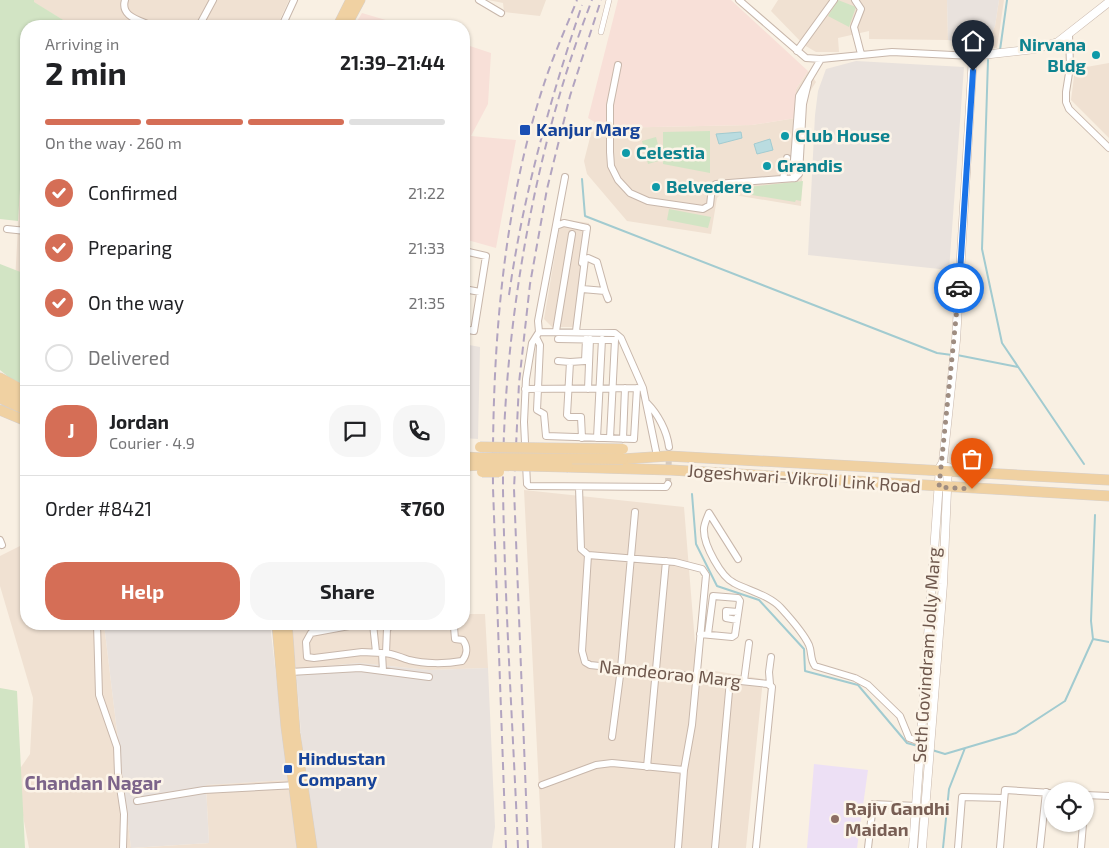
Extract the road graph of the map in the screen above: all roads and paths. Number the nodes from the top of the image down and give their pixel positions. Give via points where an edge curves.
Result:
1 (125, 0) edge
2 (213, 0) edge
3 (294, 0) edge
4 (351, 0) edge
5 (360, 0) edge
6 (479, 0) edge
7 (609, 0) edge
8 (739, 0) edge
9 (834, 0) edge
10 (855, 0) edge
11 (1109, 2) edge
12 (501, 13) dead end
13 (138, 20) edge
14 (202, 20) edge
15 (285, 20) edge
16 (341, 20) edge
17 (349, 20) edge
18 (601, 32) dead end
19 (1069, 34) junction
20 (798, 51) junction
21 (861, 54) junction
22 (973, 58) junction
23 (822, 59) junction
24 (618, 65) dead end
25 (1109, 148) edge
26 (786, 158) dead end
27 (565, 177) dead end
28 (783, 179) junction
29 (556, 226) junction
30 (7, 230) dead end
31 (20, 231) edge
32 (572, 234) dead end
33 (470, 252) edge
34 (582, 289) junction
35 (470, 290) edge
36 (605, 291) junction
37 (480, 292) junction
38 (608, 299) dead end
39 (470, 330) edge
40 (556, 330) junction
41 (574, 331) junction
42 (538, 334) junction
43 (558, 339) dead end
44 (588, 339) junction
45 (602, 340) junction
46 (558, 361) dead end
47 (587, 361) junction
48 (570, 362) junction
49 (0, 378) edge
50 (0, 388) edge
51 (525, 388) junction
52 (538, 388) junction
53 (568, 388) junction
54 (600, 388) junction
55 (612, 388) junction
56 (625, 388) junction
57 (640, 388) junction
58 (20, 389) edge
59 (588, 389) junction
60 (20, 397) edge
61 (0, 398) edge
62 (647, 403) junction
63 (20, 407) edge
64 (0, 410) edge
65 (20, 418) edge
66 (582, 438) junction
67 (597, 438) junction
68 (610, 438) junction
69 (669, 447) tunnel mouth
70 (623, 449) junction
71 (652, 457) junction
72 (470, 460) edge
73 (481, 460) junction
74 (943, 468) junction
75 (1109, 480) edge
76 (668, 484) dead end
77 (578, 487) junction
78 (944, 487) junction
79 (1109, 496) edge
80 (635, 512) dead end
81 (588, 555) junction
82 (631, 557) junction
83 (738, 559) dead end
84 (666, 561) junction
85 (738, 612) junction
86 (737, 620) junction
87 (97, 630) edge
88 (278, 630) edge
89 (287, 630) edge
90 (327, 630) edge
91 (375, 630) edge
92 (387, 630) edge
93 (454, 630) edge
94 (700, 634) junction
95 (708, 634) junction
96 (749, 643) dead end
97 (381, 653) junction
98 (771, 657) dead end
99 (621, 668) junction
100 (383, 671) junction
101 (656, 671) junction
102 (290, 672) junction
103 (695, 676) junction
104 (429, 677) dead end
105 (730, 680) junction
106 (744, 681) junction
107 (770, 684) junction
108 (612, 738) dead end
109 (925, 745) junction
110 (924, 759) junction
111 (647, 767) junction
112 (684, 770) junction
113 (298, 785) junction
114 (542, 785) dead end
115 (1044, 792) edge
116 (1094, 795) edge
117 (1109, 796) edge
118 (1004, 798) junction
119 (137, 801) dead end
120 (917, 806) junction
121 (1044, 823) edge
122 (1082, 832) edge
123 (123, 848) edge
124 (302, 848) edge
125 (312, 848) edge
126 (678, 848) edge
127 (716, 848) edge
128 (756, 848) edge
129 (868, 848) edge
130 (914, 848) edge
131 (922, 848) edge
132 (958, 848) edge
133 (1000, 848) edge
134 (1040, 848) edge
135 (1081, 848) edge

1 - 13 street via 127,15
2 - 14 street
3 - 15 street
4 - 16 main road
5 - 17 main road
6 - 12 street
7 - 18 street
8 - 20 street
9 - 20 street
10 - 21 street via 861,9 854,27
11 - 19 street
19 - 22 street via 1058,42 1035,48
19 - 25 street via 1066,102 1069,109
20 - 23 street via 806,58
21 - 22 street via 892,52
21 - 23 street
22 - 74 street via 956,340
23 - 28 street via 799,96 799,174 795,178
24 - 28 street via 610,105 610,162 618,180 630,193 648,201 703,209 710,205 712,187 716,184
26 - 28 street
27 - 29 street
29 - 41 street via 564,223 587,228
29 - 42 street
30 - 31 street
32 - 40 street
33 - 37 street via 486,256
34 - 36 street
34 - 36 street via 585,259 588,258 597,262
34 - 41 street
35 - 37 street
36 - 38 street
37 - 39 street via 474,331
40 - 41 street
40 - 42 street
41 - 57 street via 615,332 621,338
42 - 51 street via 532,343
42 - 52 street
43 - 44 street
44 - 45 street
44 - 47 street
45 - 54 street
45 - 55 street via 615,340
46 - 48 street
47 - 48 street
47 - 59 street
48 - 53 street
49 - 58 main road
50 - 60 main road
51 - 52 street
51 - 77 street via 527,484
52 - 53 street
52 - 66 street via 538,410 544,414 546,436
53 - 59 street
53 - 66 street via 568,415 581,417
54 - 55 street
54 - 59 street
54 - 67 street
55 - 56 street
55 - 68 street
56 - 57 street
56 - 70 street
57 - 62 street
57 - 70 street via 635,438
61 - 63 main road
62 - 69 street via 657,414
62 - 71 street
64 - 65 main road
66 - 67 street
67 - 68 street
68 - 70 street
70 - 71 main road, Jogeshwari-Vikroli Link Road
70 - 73 main road, Jogeshwari-Vikroli Link Road, bridge
71 - 74 main road, Jogeshwari-Vikroli Link Road
72 - 73 main road
73 - 78 main road, Jogeshwari-Vikroli Link Road, bridge via 568,470 590,467
74 - 75 main road, Jogeshwari-Vikroli Link Road
74 - 78 street
76 - 77 street via 666,487
77 - 81 street, Namdeorao Marg via 581,549
78 - 79 main road, Jogeshwari-Vikroli Link Road
78 - 109 street, Seth Govindram Jolly Marg via 939,646
80 - 82 street
81 - 82 street
81 - 99 street, Namdeorao Marg via 583,657 590,665
82 - 84 street
82 - 99 street
83 - 109 street via 709,513 704,531 709,550 722,573 732,583 779,606 804,636 815,666 868,685 900,716 910,738
84 - 94 street via 702,569 706,575
84 - 101 street
85 - 86 street
85 - 86 street via 726,611 726,618
85 - 95 street via 738,598 714,596
86 - 95 street via 732,637
87 - 123 street via 99,695 117,747 124,814
88 - 113 main road via 286,726
89 - 102 main road
90 - 97 street via 311,633 307,639 307,657
91 - 97 street
92 - 97 street
93 - 97 street via 455,639 464,640 466,644 462,661 428,662
94 - 95 street
94 - 103 street
96 - 106 street
97 - 100 street
98 - 107 street
99 - 101 street, Namdeorao Marg
99 - 108 street
100 - 102 street via 360,668
100 - 104 street
101 - 103 street, Namdeorao Marg
101 - 111 street
102 - 113 main road
103 - 105 street, Namdeorao Marg
103 - 112 street via 692,725
105 - 106 street, Namdeorao Marg
105 - 127 street
106 - 107 street, Namdeorao Marg
107 - 128 street via 772,690
109 - 110 street, Seth Govindram Jolly Marg
110 - 120 street, Seth Govindram Jolly Marg
110 - 131 street
111 - 112 street
111 - 114 street via 612,763 596,765
112 - 126 street
113 - 119 street via 204,790
113 - 124 main road
113 - 125 main road
115 - 118 street via 1005,790
116 - 117 street
118 - 132 street via 962,797
118 - 133 street
120 - 129 street via 873,804
120 - 130 street, Seth Govindram Jolly Marg
121 - 134 street
122 - 135 street

